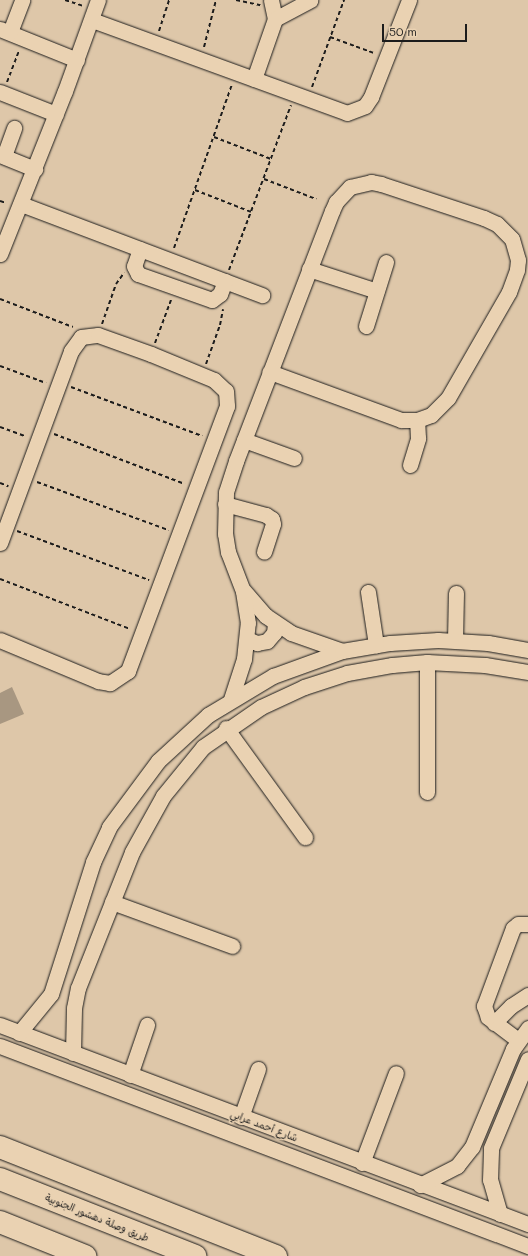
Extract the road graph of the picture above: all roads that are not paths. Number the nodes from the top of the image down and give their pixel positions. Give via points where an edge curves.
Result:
1 (22, 0) edge
2 (310, 0) edge
3 (409, 0) edge
4 (273, 9) edge
5 (95, 10) edge
6 (11, 33) edge
7 (77, 60) junction
8 (254, 80) junction
9 (1, 93) edge
10 (56, 114) junction
11 (14, 128) dead end
12 (2, 156) edge
13 (35, 169) junction
14 (21, 204) junction
15 (140, 249) junction
16 (0, 254) edge
17 (386, 262) dead end
18 (309, 269) junction
19 (225, 281) junction
20 (377, 291) junction
21 (262, 295) dead end
22 (366, 326) dead end
23 (270, 372) junction
24 (417, 420) junction
25 (244, 440) junction
26 (294, 458) dead end
27 (410, 465) dead end
28 (225, 504) junction
29 (0, 543) edge
30 (264, 552) dead end
31 (243, 591) junction
32 (368, 592) dead end
33 (456, 593) dead end
34 (275, 623) junction
35 (247, 639) junction
36 (0, 640) edge
37 (455, 640) junction
38 (376, 645) junction
39 (528, 650) edge
40 (342, 651) junction
41 (427, 662) junction
42 (528, 672) edge
43 (232, 699) junction
44 (226, 728) junction
45 (427, 792) dead end
46 (305, 837) dead end
47 (112, 902) junction
48 (528, 924) edge
49 (232, 946) dead end
50 (528, 995) edge
51 (494, 1023) junction
52 (0, 1025) edge
53 (147, 1025) dead end
54 (528, 1028) edge
55 (19, 1033) junction
56 (518, 1040) junction
57 (0, 1046) edge
58 (73, 1053) junction
59 (528, 1059) edge
60 (258, 1069) dead end
61 (396, 1073) dead end
62 (130, 1074) junction
63 (165, 1088) junction
64 (158, 1105) junction
65 (241, 1117) junction
66 (0, 1147) edge
67 (362, 1163) junction
68 (0, 1179) edge
69 (420, 1185) junction
70 (500, 1214) junction
71 (0, 1222) edge
72 (528, 1224) edge
73 (528, 1246) edge
74 (85, 1256) edge
75 (195, 1256) edge
76 (276, 1256) edge

1 - 6 street
2 - 4 street
3 - 8 street via 371,97 365,106 357,111 347,113
4 - 8 street
5 - 7 street
5 - 8 street via 156,43
6 - 7 street
7 - 10 street
9 - 10 street
10 - 13 street
11 - 12 street
12 - 13 street
13 - 14 street
14 - 15 street
14 - 16 street
15 - 19 street
15 - 19 street via 134,270 138,274 212,300 218,297
17 - 20 street
18 - 20 street
18 - 23 street
18 - 24 street via 336,202 342,194 360,184 371,182 392,186 484,218 497,224 512,239 518,260 509,292 448,398 431,415
19 - 21 street
20 - 22 street
23 - 24 street via 401,420
23 - 25 street
24 - 27 street via 418,438
25 - 26 street
25 - 28 street via 230,477
28 - 30 street via 272,519 273,524
28 - 31 street via 228,552
29 - 36 street via 75,342 94,334 202,374 221,384 228,399 215,441 128,671 110,683 98,681
31 - 34 street
31 - 35 street
32 - 38 street
33 - 37 street
34 - 35 street via 274,633 267,641 257,643
34 - 40 street via 307,640
35 - 43 street
37 - 38 street
37 - 39 street
38 - 40 street
40 - 43 street via 273,676
41 - 42 street via 486,665
41 - 44 street via 370,668 325,680 261,707
41 - 45 street
43 - 55 street via 208,715 173,746 120,811 93,862 51,994
44 - 46 street
44 - 47 street via 203,747 163,796 132,852
47 - 49 street
47 - 58 street via 75,999
48 - 51 street via 518,924 513,928 484,1002 485,1013
50 - 51 street via 511,1006
51 - 56 street
52 - 55 street, شارع أحمد عرابي
53 - 62 street
54 - 56 street
55 - 58 street, شارع أحمد عرابي
56 - 69 street via 472,1147 457,1166
57 - 64 street
58 - 62 street, شارع أحمد عرابي
59 - 70 street via 491,1148 490,1180
60 - 65 street
61 - 67 street
62 - 63 street, شارع أحمد عرابي
63 - 64 street
63 - 65 street, شارع أحمد عرابي
64 - 73 street
65 - 67 street, شارع أحمد عرابي
66 - 76 highway
67 - 69 street, شارع أحمد عرابي
68 - 75 highway, طريق وصلة دهشور الجنوبية
69 - 70 street, شارع أحمد عرابي
70 - 72 street, شارع أحمد عرابي
71 - 74 highway

